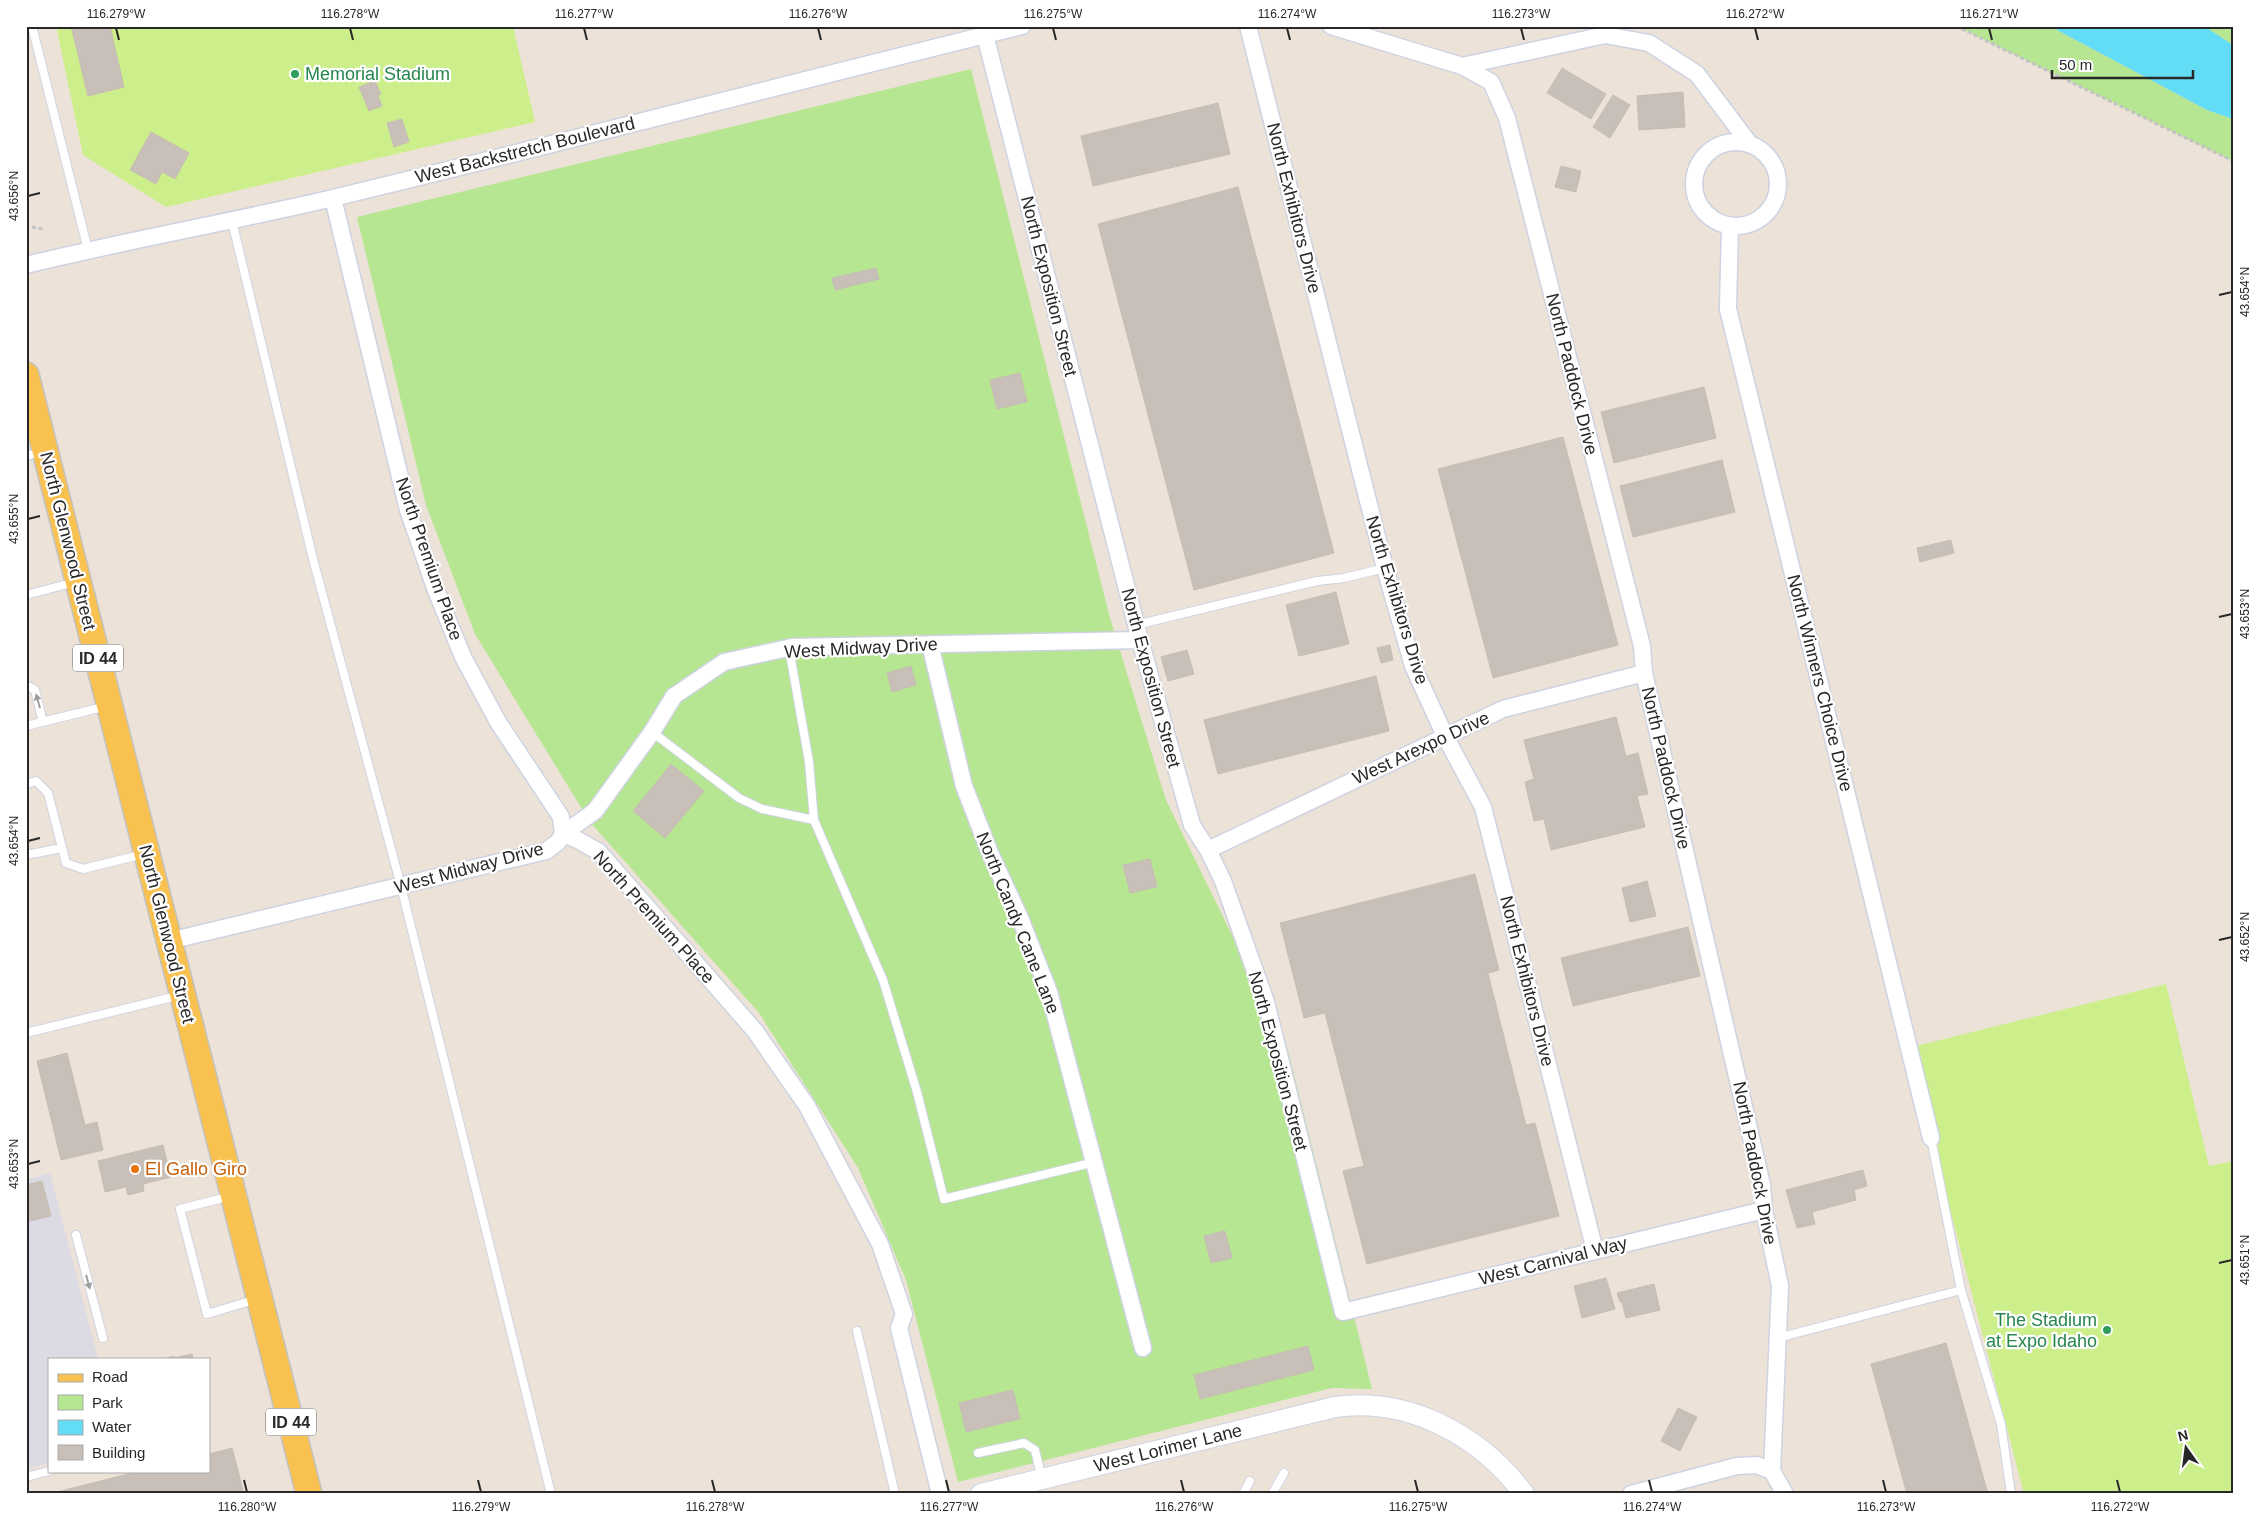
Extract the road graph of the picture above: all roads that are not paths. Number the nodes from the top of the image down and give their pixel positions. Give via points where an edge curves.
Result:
1 (32, 26) edge
2 (1022, 26) edge
3 (1248, 26) edge
4 (1331, 26) edge
5 (985, 35) junction
6 (1462, 66) junction
7 (1749, 144) junction
8 (333, 198) junction
9 (232, 221) junction
10 (1730, 225) junction
11 (88, 250) junction
12 (26, 265) edge
13 (26, 374) edge
14 (36, 454) edge
15 (1385, 568) junction
16 (78, 582) junction
17 (26, 595) edge
18 (1138, 632) junction
19 (930, 644) junction
20 (788, 648) junction
21 (1644, 673) junction
22 (26, 685) edge
23 (110, 706) junction
24 (44, 722) junction
25 (26, 726) edge
26 (652, 732) junction
27 (1444, 736) junction
28 (26, 784) edge
29 (814, 820) junction
30 (562, 834) junction
31 (62, 848) junction
32 (1208, 850) junction
33 (147, 853) junction
34 (26, 855) edge
35 (401, 886) junction
36 (170, 942) junction
37 (183, 994) junction
38 (26, 1033) edge
39 (1931, 1138) joint
40 (1095, 1162) junction
41 (233, 1195) junction
42 (1764, 1210) junction
43 (76, 1235) dead end
44 (1594, 1251) junction
45 (1961, 1290) junction
46 (259, 1298) junction
47 (1343, 1312) joint
48 (857, 1332) dead end
49 (103, 1338) dead end
50 (1778, 1338) junction
51 (1143, 1348) dead end
52 (978, 1453) dead end
53 (48, 1471) edge
54 (1772, 1471) junction
55 (1284, 1473) dead end
56 (26, 1477) edge
57 (1042, 1479) junction
58 (1250, 1481) dead end
59 (309, 1494) edge
60 (551, 1494) edge
61 (895, 1494) edge
62 (940, 1494) edge
63 (981, 1494) edge
64 (1243, 1494) edge
65 (1272, 1494) edge
66 (1524, 1494) edge
67 (1631, 1494) edge
68 (1785, 1494) edge
69 (2010, 1494) edge

1 - 11 lane
2 - 5 street, West Backstretch Boulevard
3 - 15 street, North Exhibitors Drive
4 - 6 street
5 - 8 street, West Backstretch Boulevard
5 - 18 street, North Exposition Street
6 - 7 street via 1605,35 1648,43 1697,74
6 - 21 street, North Paddock Drive via 1490,82 1507,118 1642,646
7 - 10 street via 1771,160 1779,186 1768,212 1750,223
7 - 10 street via 1722,144 1710,151 1695,174 1694,188 1706,213
8 - 9 street, West Backstretch Boulevard
8 - 30 street, North Premium Place via 408,510 435,588 463,657 498,722 561,817
9 - 11 street, West Backstretch Boulevard
9 - 35 lane via 313,559
10 - 39 street, North Winners Choice Drive via 1728,309
11 - 12 street, West Backstretch Boulevard
13 - 14 main road, North Glenwood Street / ID 44
14 - 16 main road, North Glenwood Street / ID 44
15 - 18 lane via 1316,581
15 - 27 street, North Exhibitors Drive via 1414,666
16 - 17 lane
16 - 23 main road, North Glenwood Street / ID 44
18 - 19 street, West Midway Drive
18 - 32 street, North Exposition Street via 1192,826
19 - 20 street, West Midway Drive
19 - 40 street, North Candy Cane Lane via 964,786 1049,992
20 - 26 street, West Midway Drive via 724,662 674,696
20 - 29 lane via 809,762
21 - 27 street, West Arexpo Drive via 1503,709
21 - 42 street, North Paddock Drive via 1762,1184
24 -> 22 lane via 35,690
23 - 24 lane
23 - 33 main road, North Glenwood Street / ID 44
24 - 25 lane
26 - 29 lane via 739,798 762,809
26 - 30 street, West Midway Drive via 595,811
27 - 32 street, West Arexpo Drive
27 - 44 street, North Exhibitors Drive via 1483,807
28 - 31 lane via 36,781 48,793
29 - 40 lane via 883,980 917,1092 944,1199
30 - 35 street, West Midway Drive via 558,842 546,850
30 - 62 street, North Premium Place via 599,852 755,1031 807,1106 880,1244 904,1314 899,1328
31 - 33 lane via 66,863 83,870
31 - 34 lane
32 - 47 street, North Exposition Street via 1223,881 1266,1002
33 - 36 main road, North Glenwood Street / ID 44
35 - 36 street, West Midway Drive
35 - 60 lane
36 - 37 main road, North Glenwood Street / ID 44
37 - 38 lane
37 - 41 main road, North Glenwood Street / ID 44
39 - 45 lane
40 - 51 street, North Candy Cane Lane
41 - 46 main road, North Glenwood Street / ID 44
41 - 46 lane via 180,1208 207,1314
42 - 44 street, West Carnival Way
42 - 50 street, North Paddock Drive via 1780,1286
43 -> 49 lane
44 - 47 street, West Carnival Way
45 - 50 lane
45 - 69 lane via 2001,1424
46 - 59 main road, North Glenwood Street / ID 44
48 - 61 lane
50 - 54 street, North Paddock Drive
52 - 57 lane via 1024,1443 1035,1450
53 - 56 lane
54 - 67 street via 1756,1464 1737,1466
54 - 68 street
55 - 65 lane
57 - 63 street, West Lorimer Lane
57 - 66 street, West Lorimer Lane via 1354,1404 1415,1414 1453,1429 1483,1449
58 - 64 lane

